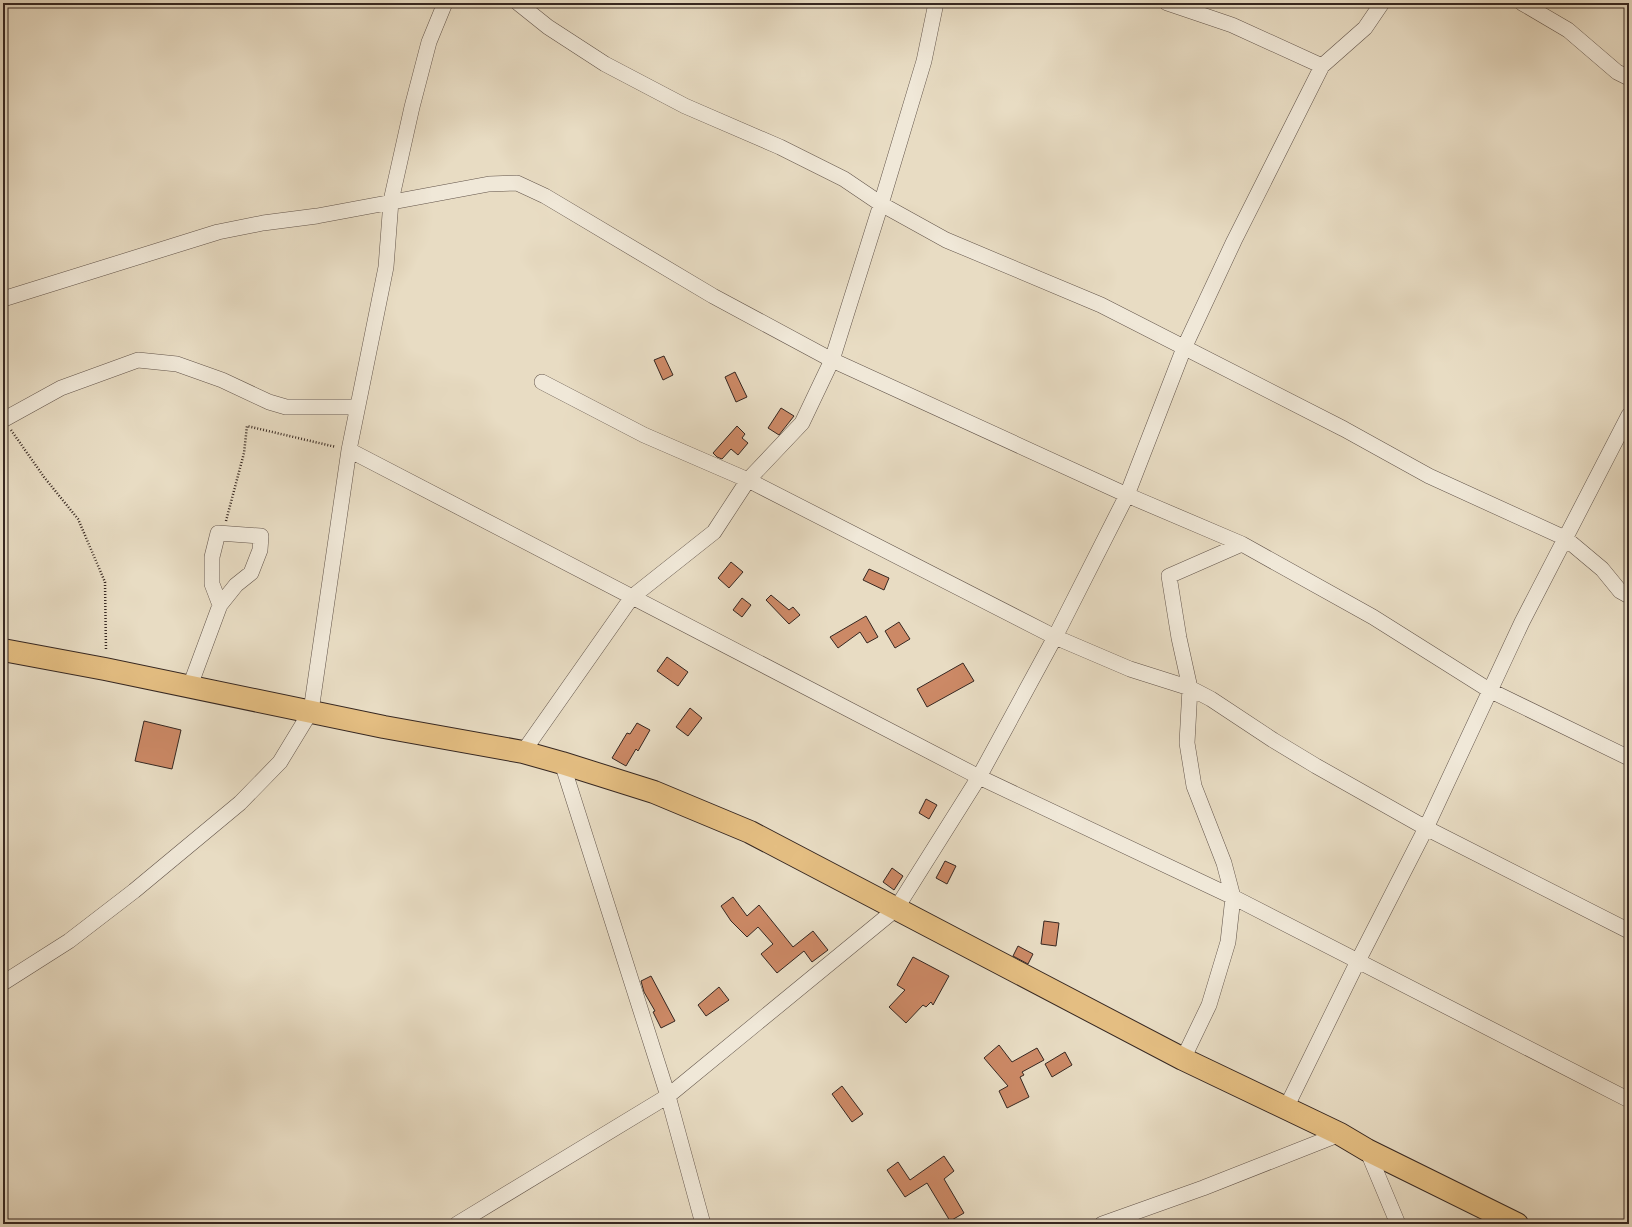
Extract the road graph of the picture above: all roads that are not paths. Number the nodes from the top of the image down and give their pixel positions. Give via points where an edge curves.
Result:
1 (445, 3) edge
2 (518, 3) edge
3 (936, 3) edge
4 (1167, 3) edge
5 (1382, 3) edge
6 (1522, 3) edge
7 (1322, 66) junction
8 (1629, 78) edge
9 (391, 201) junction
10 (881, 204) junction
11 (3, 299) edge
12 (1184, 348) junction
13 (832, 360) junction
14 (542, 382) dead end
15 (357, 407) junction
16 (1629, 415) edge
17 (3, 420) edge
18 (349, 450) junction
19 (748, 480) junction
20 (1127, 495) junction
21 (1565, 538) junction
22 (1242, 544) junction
23 (1629, 596) edge
24 (632, 597) junction
25 (220, 605) junction
26 (1055, 637) junction
27 (3, 650) edge
28 (190, 686) junction
29 (1190, 688) junction
30 (1489, 690) junction
31 (311, 712) junction
32 (523, 752) junction
33 (1629, 758) edge
34 (562, 763) junction
35 (979, 778) junction
36 (1426, 828) junction
37 (1233, 897) junction
38 (896, 909) junction
39 (1629, 931) edge
40 (1358, 961) junction
41 (3, 983) edge
42 (1183, 1059) junction
43 (668, 1096) junction
44 (1629, 1100) edge
45 (1286, 1108) junction
46 (1340, 1134) junction
47 (1368, 1150) junction
48 (457, 1224) edge
49 (703, 1224) edge
50 (1102, 1224) edge
51 (1398, 1224) edge
52 (1515, 1224) edge

1 - 9 street via 429,42
2 - 10 street via 548,27 605,64 685,106 780,147 844,179
3 - 10 street via 924,61
4 - 7 street via 1232,25
5 - 7 street via 1366,28
6 - 8 street via 1568,30 1617,72
7 - 12 street via 1234,241
9 - 11 street via 218,232
9 - 13 street via 489,184 517,183 545,196 713,296
9 - 15 street via 386,267
10 - 12 street via 946,240 1101,305
10 - 13 street
12 - 20 street
12 - 21 street via 1344,429 1429,476
13 - 19 street via 802,423
13 - 20 street
14 - 19 street via 644,435
15 - 17 street via 286,407 177,364 138,360 61,388
15 - 18 street
16 - 21 street
18 - 24 street
18 - 31 street
19 - 24 street via 714,532
19 - 26 street
20 - 22 street
20 - 26 street
21 - 23 street via 1602,569 1620,591
21 - 30 street
22 - 29 street via 1169,576
22 - 30 street via 1373,617
24 - 32 street
24 - 35 street
25 - 25 street via 236,585 251,573 260,550 261,536 218,533 212,557 212,584
25 - 28 street
26 - 29 street via 1130,669
26 - 35 street
27 - 28 highway
28 - 31 highway
29 - 36 street via 1292,751
29 - 37 street via 1187,743 1194,786 1224,863
30 - 33 street
30 - 36 street
31 - 32 highway
31 - 41 street via 280,762 240,802 69,941
32 - 34 highway
34 - 38 highway via 654,792 750,832
34 - 43 street
35 - 37 street
35 - 38 street
36 - 39 street
36 - 40 street
37 - 40 street
37 - 42 street via 1228,942 1209,1005
38 - 42 highway
38 - 43 street
40 - 44 street
40 - 45 street
42 - 45 highway
43 - 48 street
43 - 49 street
45 - 46 highway
46 - 47 highway
46 - 50 street via 1203,1188
47 - 51 street
47 - 52 highway

